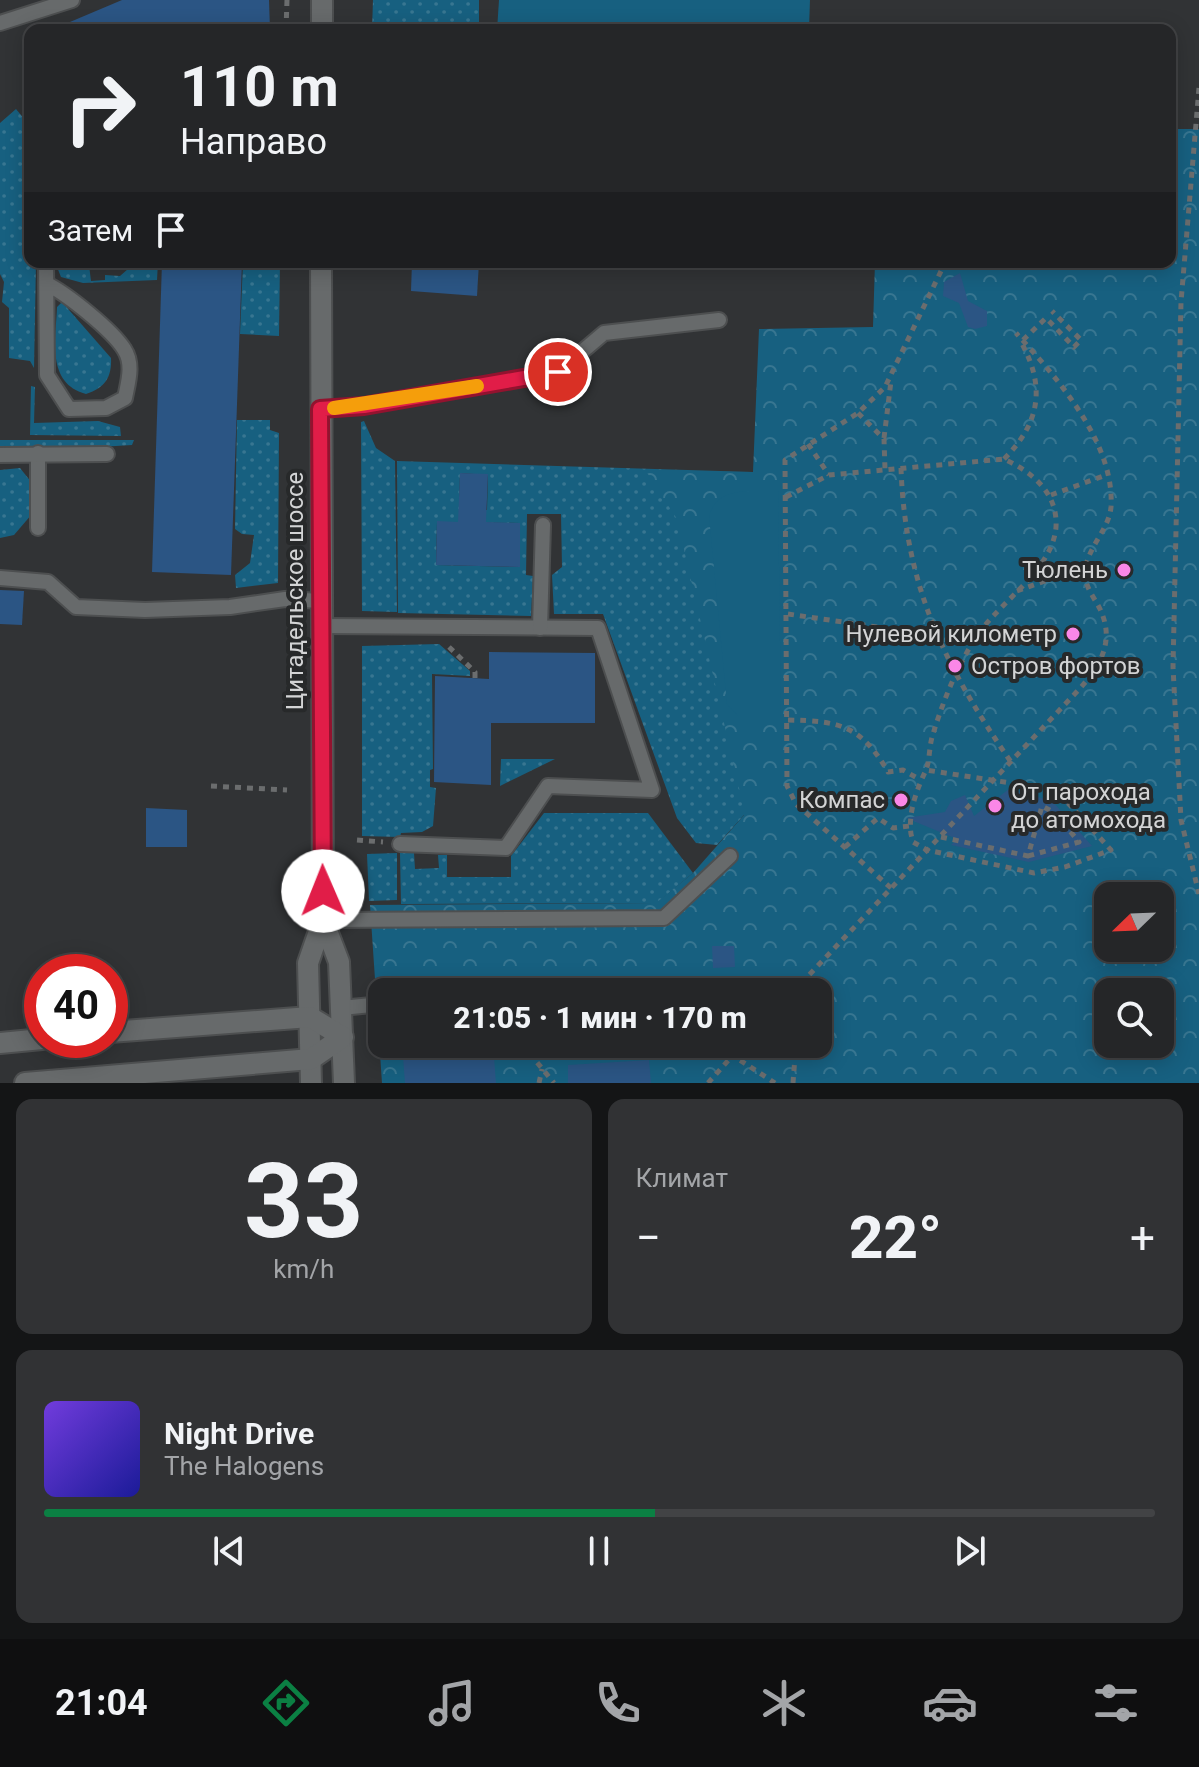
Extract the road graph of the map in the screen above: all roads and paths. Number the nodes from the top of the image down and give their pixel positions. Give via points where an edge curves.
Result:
1 (72, 0) edge
2 (287, 0) edge
3 (322, 0) edge
4 (0, 23) edge
5 (286, 24) edge
6 (322, 24) edge
7 (1199, 88) edge
8 (46, 268) edge
9 (321, 268) edge
10 (942, 269) dead end
11 (47, 284) junction
12 (1052, 311) dead end
13 (719, 320) dead end
14 (1023, 340) junction
15 (892, 379) junction
16 (320, 409) junction
17 (858, 413) junction
18 (884, 439) junction
19 (808, 444) junction
20 (38, 453) junction
21 (107, 454) dead end
22 (0, 455) edge
23 (1004, 459) junction
24 (901, 468) junction
25 (885, 469) junction
26 (829, 475) junction
27 (1106, 475) junction
28 (1051, 495) junction
29 (786, 497) junction
30 (543, 525) dead end
31 (38, 528) dead end
32 (1085, 575) junction
33 (0, 578) edge
34 (1012, 593) junction
35 (321, 601) junction
36 (788, 614) junction
37 (321, 626) junction
38 (877, 627) dead end
39 (428, 628) junction
40 (540, 628) junction
41 (956, 677) junction
42 (475, 678) dead end
43 (788, 720) junction
44 (1011, 762) junction
45 (926, 770) junction
46 (997, 778) junction
47 (919, 779) junction
48 (211, 786) dead end
49 (287, 790) dead end
50 (910, 826) junction
51 (940, 836) junction
52 (400, 844) dead end
53 (845, 847) junction
54 (927, 850) junction
55 (730, 856) dead end
56 (1028, 856) junction
57 (891, 888) junction
58 (1199, 894) edge
59 (323, 920) junction
60 (806, 978) edge
61 (368, 1005) edge
62 (341, 1008) junction
63 (310, 1017) junction
64 (128, 1031) edge
65 (343, 1037) junction
66 (24, 1041) edge
67 (0, 1043) edge
68 (533, 1058) edge
69 (729, 1058) edge
70 (737, 1058) edge
71 (795, 1058) edge
72 (311, 1059) junction
73 (542, 1069) junction
74 (25, 1083) edge
75 (311, 1083) edge
76 (344, 1083) edge
77 (539, 1083) edge
78 (554, 1083) edge
79 (708, 1083) edge
80 (775, 1083) edge
81 (793, 1083) edge

1 - 4 lane
2 - 5 path
3 - 6 street
7 - 58 path via 1181,302 1173,667 1181,820
8 - 11 lane
9 - 16 street, Цитадельское шоссе
10 - 15 path
11 - 11 lane via 47,375 69,409 106,408 125,398 131,371 125,350 65,293
12 - 14 path via 1081,340 1074,347 1046,318
13 - 16 lane via 604,333 558,372
14 - 23 path via 1016,333 1036,376 1037,408 1024,436
14 - 27 path via 1076,405
15 - 17 path
15 - 18 path
16 - 35 street, Цитадельское шоссе
17 - 18 path
17 - 19 path
18 - 25 path
19 - 26 path
19 - 29 path via 785,460
20 - 21 lane
20 - 22 lane
20 - 31 lane
23 - 24 path
23 - 28 path
24 - 25 path
24 - 41 path via 913,571
25 - 26 path
26 - 29 path
27 - 28 path
27 - 32 path via 1111,510
28 - 34 path via 1056,528 1051,543
29 - 36 path
30 - 40 lane
32 - 34 path via 1064,574
32 - 44 path via 1107,626 1101,661
33 - 35 lane via 48,582 76,607 145,610
34 - 41 path via 972,643
35 - 37 street, Цитадельское шоссе
36 - 38 path
36 - 43 path
37 - 39 lane
37 - 59 street, Цитадельское шоссе
39 - 40 lane
39 - 42 path via 475,672
40 - 52 lane via 598,628 652,790 548,786 506,848
41 - 44 path
41 - 45 path via 935,728
43 - 47 path via 840,724 867,741 888,772 903,770
43 - 53 path via 786,772 791,797
44 - 46 path
45 - 46 path
45 - 47 path
46 - 51 path
46 - 54 path via 1051,792 1111,850 1034,873
47 - 50 path
48 - 49 path
50 - 53 path via 893,828 878,818
50 - 54 path via 913,842
51 - 54 path
51 - 56 path
53 - 57 path
54 - 57 path
55 - 59 lane via 664,918
56 - 56 path via 1042,806 1055,813 1079,842
57 - 60 path
59 - 62 street, Цитадельское шоссе via 339,962
59 - 63 street, Цитадельское шоссе via 308,963
61 - 62 lane
62 - 65 street, Цитадельское шоссе
63 - 64 street
63 - 65 street
63 - 72 street, Цитадельское шоссе
65 - 72 street
65 - 76 street, Цитадельское шоссе
66 - 67 street
68 - 73 path
69 - 79 path
70 - 80 path
71 - 81 path
72 - 74 street
72 - 75 street, Цитадельское шоссе
73 - 77 path
73 - 78 path

